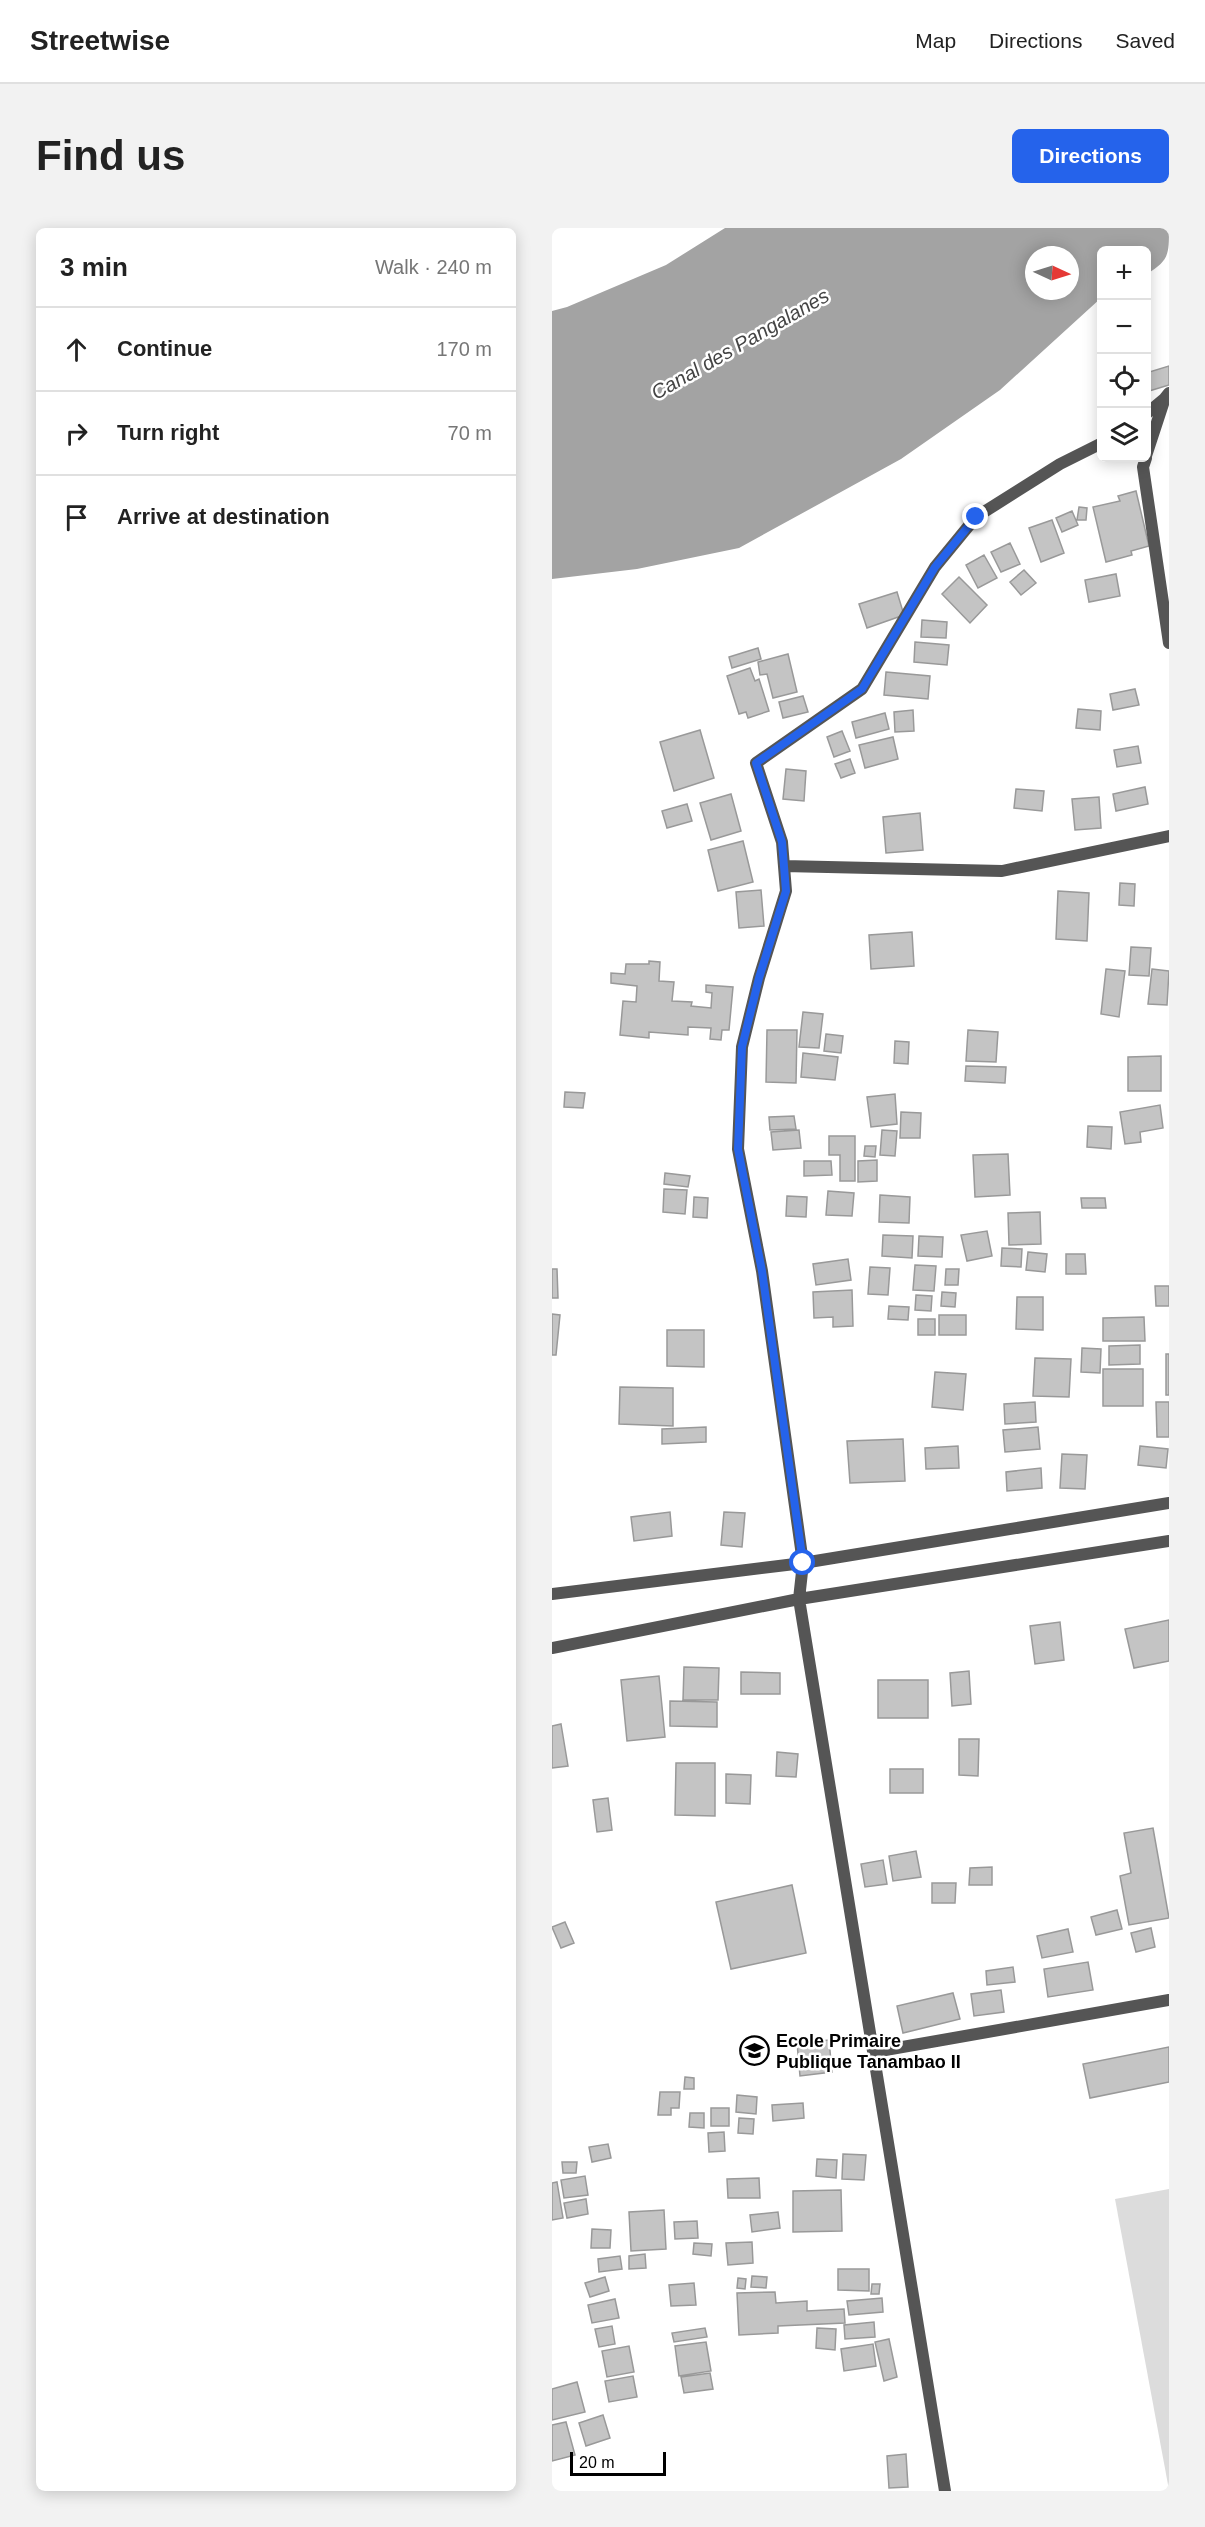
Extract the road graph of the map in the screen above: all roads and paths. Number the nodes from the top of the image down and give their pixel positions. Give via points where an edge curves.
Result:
1 (1168, 396) edge
2 (1151, 410) edge
3 (1151, 443) edge
4 (1097, 445) edge
5 (1144, 462) edge
6 (1169, 643) edge
7 (1169, 836) edge
8 (784, 866) junction
9 (1169, 1503) edge
10 (1169, 1541) edge
11 (803, 1563) junction
12 (552, 1594) edge
13 (799, 1599) junction
14 (552, 1648) edge
15 (1169, 2000) edge
16 (874, 2052) junction
17 (945, 2491) edge

1 - 2 street
1 - 3 street
4 - 8 street via 976,517 935,567 862,689 756,763 782,842
5 - 6 street
7 - 8 street via 1002,871
8 - 11 street via 786,891 742,1047 738,1149 762,1271
9 - 11 street
10 - 13 street
11 - 12 street
11 - 13 street
13 - 14 street
13 - 16 street
15 - 16 street
16 - 17 street

